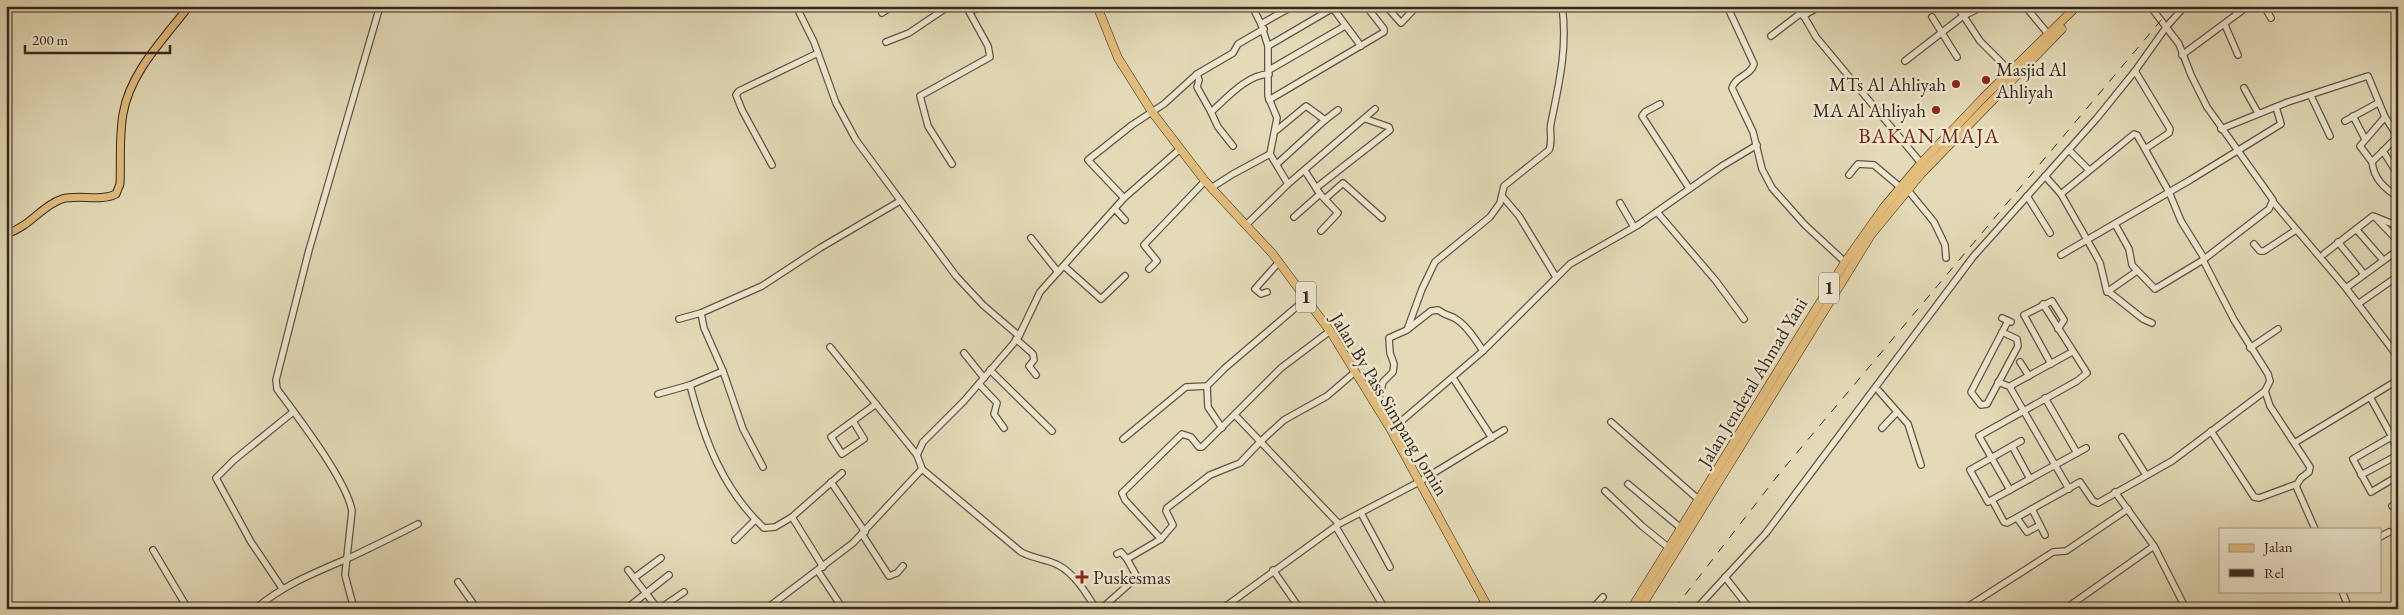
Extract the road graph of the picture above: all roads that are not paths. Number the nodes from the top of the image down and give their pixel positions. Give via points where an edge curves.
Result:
1 (189, 6) edge
2 (380, 6) edge
3 (796, 6) edge
4 (893, 6) edge
5 (949, 6) edge
6 (984, 6) edge
7 (1097, 6) edge
8 (1292, 6) edge
9 (1366, 6) edge
10 (1386, 6) edge
11 (1562, 6) edge
12 (1727, 6) edge
13 (1798, 6) edge
14 (1820, 6) edge
15 (1957, 6) edge
16 (1984, 6) edge
17 (2025, 6) edge
18 (2077, 6) edge
19 (2084, 6) edge
20 (2150, 6) edge
21 (2185, 6) edge
22 (2248, 6) edge
23 (2264, 6) edge
24 (967, 7) edge
25 (1254, 7) edge
26 (1332, 7) edge
27 (1413, 8) edge
28 (882, 13) dead end
29 (1802, 15) junction
30 (1963, 16) junction
31 (1932, 17) dead end
32 (2271, 18) dead end
33 (2225, 25) junction
34 (1345, 26) junction
35 (2167, 26) junction
36 (1262, 27) junction
37 (1941, 34) junction
38 (2049, 35) junction
39 (1771, 36) dead end
40 (886, 42) dead end
41 (1268, 46) junction
42 (1361, 46) junction
43 (818, 53) junction
44 (2182, 55) junction
45 (2238, 55) dead end
46 (1957, 57) dead end
47 (1905, 61) dead end
48 (2010, 71) junction
49 (2135, 71) junction
50 (1269, 72) junction
51 (1197, 74) junction
52 (2244, 88) dead end
53 (2311, 96) junction
54 (1269, 100) junction
55 (2378, 103) junction
56 (1660, 104) dead end
57 (2276, 107) junction
58 (1375, 109) dead end
59 (1338, 110) dead end
60 (1152, 112) junction
61 (1211, 112) junction
62 (2258, 113) junction
63 (2353, 116) junction
64 (2385, 117) junction
65 (1366, 119) junction
66 (1325, 120) junction
67 (2345, 121) dead end
68 (2221, 129) junction
69 (1277, 130) junction
70 (2330, 136) dead end
71 (2398, 137) edge
72 (2365, 139) junction
73 (1757, 145) junction
74 (1233, 146) dead end
75 (1180, 149) junction
76 (2145, 149) junction
77 (2069, 150) junction
78 (2384, 151) junction
79 (2237, 152) junction
80 (1270, 154) junction
81 (2372, 162) junction
82 (1921, 163) junction
83 (952, 164) dead end
84 (1277, 164) junction
85 (772, 165) dead end
86 (2089, 170) junction
87 (1305, 171) junction
88 (1849, 175) dead end
89 (2398, 175) edge
90 (2045, 176) junction
91 (1205, 181) junction
92 (1288, 184) junction
93 (1211, 188) junction
94 (1316, 188) junction
95 (1689, 188) junction
96 (1904, 188) junction
97 (2169, 192) junction
98 (1320, 194) junction
99 (2061, 194) junction
100 (1502, 196) junction
101 (2027, 196) junction
102 (2398, 197) edge
103 (1124, 198) junction
104 (1325, 199) junction
105 (900, 201) junction
106 (2274, 202) junction
107 (1620, 203) dead end
108 (1114, 209) junction
109 (1657, 212) junction
110 (2374, 215) junction
111 (1294, 217) dead end
112 (1382, 218) dead end
113 (1125, 220) dead end
114 (1247, 224) junction
115 (2115, 224) junction
116 (2398, 226) edge
117 (1634, 227) junction
118 (2356, 229) junction
119 (2296, 230) junction
120 (1321, 231) dead end
121 (2050, 233) dead end
122 (6, 234) edge
123 (1031, 238) dead end
124 (2086, 240) junction
125 (2398, 241) edge
126 (2338, 242) junction
127 (2254, 244) dead end
128 (2398, 250) edge
129 (2324, 254) dead end
130 (2061, 255) dead end
131 (1946, 258) dead end
132 (2203, 259) junction
133 (2383, 260) junction
134 (1279, 262) junction
135 (1845, 262) junction
136 (1064, 266) junction
137 (1149, 269) dead end
138 (2137, 271) junction
139 (1058, 272) junction
140 (2364, 274) junction
141 (1125, 276) dead end
142 (2398, 276) edge
143 (1556, 277) junction
144 (2346, 288) junction
145 (1267, 292) dead end
146 (2110, 292) junction
147 (1307, 298) junction
148 (2043, 304) junction
149 (2358, 304) junction
150 (701, 313) junction
151 (2002, 318) dead end
152 (1744, 319) dead end
153 (679, 320) dead end
154 (2152, 323) dead end
155 (2058, 329) junction
156 (2278, 329) dead end
157 (1407, 330) junction
158 (1330, 331) junction
159 (2002, 332) junction
160 (1018, 337) junction
161 (830, 347) dead end
162 (2250, 348) junction
163 (1483, 351) junction
164 (2072, 352) junction
165 (964, 353) dead end
166 (2398, 357) edge
167 (2020, 362) dead end
168 (2051, 364) junction
169 (990, 370) junction
170 (723, 371) junction
171 (1355, 372) junction
172 (1036, 375) dead end
173 (2029, 376) junction
174 (984, 378) junction
175 (1453, 378) junction
176 (1883, 379) junction
177 (2398, 380) edge
178 (1998, 382) junction
179 (979, 384) junction
180 (690, 385) junction
181 (1208, 386) junction
182 (2011, 387) junction
183 (1879, 391) junction
184 (2265, 391) junction
185 (658, 394) dead end
186 (2370, 397) junction
187 (2045, 398) junction
188 (1866, 402) junction
189 (876, 404) junction
190 (1377, 406) junction
191 (2023, 410) junction
192 (293, 412) junction
193 (1897, 412) junction
194 (1236, 415) junction
195 (853, 421) junction
196 (1611, 422) dead end
197 (1004, 428) dead end
198 (1222, 428) junction
199 (1882, 428) dead end
200 (1391, 430) junction
201 (1504, 430) dead end
202 (1052, 431) dead end
203 (2211, 431) junction
204 (2395, 435) edge
205 (2122, 436) dead end
206 (1492, 438) junction
207 (1123, 439) dead end
208 (1261, 440) junction
209 (2022, 441) dead end
210 (2296, 442) junction
211 (2012, 446) junction
212 (2086, 448) dead end
213 (2077, 452) junction
214 (917, 455) junction
215 (2398, 456) edge
216 (1991, 458) junction
217 (2055, 465) junction
218 (1921, 466) dead end
219 (763, 467) dead end
220 (922, 469) junction
221 (842, 473) dead end
222 (2146, 475) junction
223 (2361, 475) junction
224 (2398, 476) edge
225 (2030, 479) junction
226 (832, 482) junction
227 (1419, 482) junction
228 (1628, 484) dead end
229 (2297, 484) junction
230 (2069, 489) junction
231 (1605, 490) dead end
232 (2010, 490) junction
233 (2115, 492) junction
234 (1699, 500) junction
235 (1992, 500) junction
236 (2032, 509) junction
237 (2128, 509) junction
238 (1361, 513) junction
239 (792, 517) junction
240 (2018, 518) junction
241 (755, 520) junction
242 (418, 524) dead end
243 (2040, 524) junction
244 (1338, 525) junction
245 (2315, 528) edge
246 (1682, 529) junction
247 (2389, 532) dead end
248 (864, 533) junction
249 (2045, 534) dead end
250 (2382, 536) edge
251 (1161, 539) junction
252 (735, 540) dead end
253 (2154, 546) junction
254 (1669, 548) junction
255 (152, 550) dead end
256 (1117, 554) dead end
257 (662, 558) dead end
258 (1127, 558) junction
259 (346, 559) junction
260 (823, 566) junction
261 (903, 566) dead end
262 (1390, 567) dead end
263 (628, 570) dead end
264 (1273, 570) junction
265 (818, 571) junction
266 (670, 575) dead end
267 (1725, 577) junction
268 (634, 578) junction
269 (458, 582) dead end
270 (282, 588) junction
271 (684, 592) dead end
272 (2342, 592) edge
273 (646, 593) junction
274 (1603, 597) dead end
275 (1382, 604) dead end
276 (1487, 605) edge
277 (188, 609) edge
278 (255, 609) edge
279 (354, 609) edge
280 (477, 609) edge
281 (626, 609) edge
282 (658, 609) edge
283 (766, 609) edge
284 (843, 609) edge
285 (1096, 609) edge
286 (1100, 609) edge
287 (1222, 609) edge
288 (1300, 609) edge
289 (1475, 609) edge
290 (1592, 609) edge
291 (1631, 609) edge
292 (1640, 609) edge
293 (1696, 609) edge
294 (1750, 609) edge
295 (1964, 609) edge
296 (2065, 609) edge
297 (2186, 609) edge
298 (2349, 609) edge

1 - 122 main road via 144,64 131,88 123,114 120,184 116,194 60,200 28,224
2 - 192 street via 309,250 277,375 277,389
3 - 43 street
4 - 28 street
5 - 40 street via 909,33
6 - 24 street via 973,10
7 - 60 highway, Jalan By Pass Simpang Jomin / 1 via 1118,58
8 - 36 street
9 - 42 street via 1385,31
10 - 27 street via 1400,23
11 - 100 street via 1564,49 1550,146 1544,156 1508,182
12 - 73 street via 1754,64 1732,88
13 - 29 street
14 - 29 street
15 - 30 street
16 - 30 street
17 - 38 street
18 - 38 highway, Jalan Jenderal Ahmad Yani / 1
19 - 96 highway, 1
20 - 35 street
21 - 35 street
22 - 33 street
23 - 32 street
24 - 83 street via 988,46 990,57 920,96 928,126
25 - 36 street
26 - 34 street
26 - 41 street
29 - 39 street
29 - 82 street via 1816,37
30 - 37 street
30 - 48 street via 1980,41
31 - 37 street
33 - 44 street
33 - 45 street
34 - 42 street
34 - 50 street
35 - 44 street
35 - 49 street
36 - 41 street
36 - 51 street via 1238,44 1233,53
37 - 46 street
37 - 47 street
38 - 48 highway, Jalan Jenderal Ahmad Yani / 1
41 - 50 street
42 - 54 street
43 - 85 street via 736,93
43 - 105 street via 828,85 848,128
44 - 68 street
48 - 82 highway, Jalan Jenderal Ahmad Yani / 1
49 - 76 street via 2170,128 2169,133
49 - 77 street
50 - 54 street
50 - 61 street via 1242,84
51 - 60 street
51 - 61 street via 1197,87
52 - 62 street
53 - 55 street via 2368,76
53 - 57 street
53 - 70 street
54 - 69 street via 1277,118
55 - 63 street
55 - 64 street
56 - 95 street via 1642,116
57 - 62 street
57 - 79 street via 2281,124
58 - 65 street
59 - 66 street
60 - 75 highway, Jalan By Pass Simpang Jomin / 1
60 - 103 street via 1088,160
61 - 74 street
62 - 68 street
63 - 67 street
63 - 72 street
64 - 71 street
64 - 72 street
65 - 87 street
65 - 94 street via 1390,130
66 - 69 street via 1306,106
66 - 84 street
68 - 79 street
69 - 80 street
71 - 78 street
72 - 81 street via 2360,147
73 - 95 street
73 - 135 street via 1762,169 1772,188
75 - 91 highway, Jalan By Pass Simpang Jomin / 1
75 - 103 street
76 - 86 street via 2134,134
76 - 97 street
77 - 86 street
77 - 90 street
78 - 81 street
78 - 89 street
79 - 97 street
79 - 106 street
80 - 84 street
80 - 93 street
81 - 102 street via 2378,180
82 - 96 highway, Jalan Jenderal Ahmad Yani / 1
84 - 92 street
86 - 99 street
87 - 92 street
87 - 94 street
88 - 96 street via 1858,164 1874,165
90 - 99 street
90 - 101 street
91 - 93 highway, Jalan By Pass Simpang Jomin / 1
91 - 137 street via 1145,244 1144,248 1157,261
92 - 114 street
93 - 114 highway, Jalan By Pass Simpang Jomin / 1
94 - 98 street
95 - 109 street
96 - 131 street via 1934,222 1945,245
96 - 135 highway, Jalan Jenderal Ahmad Yani / 1
96 - 292 highway, 1 via 1852,264
97 - 115 street
97 - 132 street
98 - 104 street
98 - 111 street
99 - 124 street
100 - 143 street via 1519,216
100 - 157 street via 1490,217 1435,262
101 - 121 street
101 - 176 street via 1967,265
103 - 108 street
104 - 112 street via 1343,183
104 - 120 street via 1338,214
105 - 150 street via 762,286
105 - 160 street via 973,295
106 - 119 street
106 - 132 street
107 - 117 street
108 - 113 street
108 - 136 street
109 - 117 street
109 - 152 street
110 - 116 street
110 - 118 street
110 - 125 street
114 - 134 highway, Jalan By Pass Simpang Jomin / 1
115 - 124 street
115 - 138 street
117 - 143 street via 1579,257
118 - 126 street
118 - 133 street
119 - 127 street via 2264,251
119 - 144 street
123 - 139 street
124 - 130 street
124 - 146 street via 2100,263 2106,291
126 - 129 street
126 - 140 street
128 - 133 street
132 - 138 street via 2157,288
132 - 162 street
133 - 140 street
134 - 145 street via 1255,289 1261,294
134 - 147 highway, Jalan By Pass Simpang Jomin / 1
135 - 234 highway, Jalan Jenderal Ahmad Yani / 1
136 - 139 street
136 - 141 street via 1101,299
138 - 146 street
139 - 160 street via 1035,297
140 - 144 street
142 - 149 street
143 - 163 street
144 - 149 street
146 - 154 street
147 - 158 highway, Jalan By Pass Simpang Jomin / 1
147 - 181 street
148 - 155 street
148 - 155 street via 2052,300 2061,313 2064,322
148 - 168 street via 2024,317
149 - 166 street
150 - 153 street
150 - 170 street via 704,328
151 - 159 street via 2010,322
155 - 164 street
156 - 162 street
157 - 163 street via 1436,309 1460,322
157 - 190 street via 1389,338 1393,372 1383,382
158 - 171 highway, Jalan By Pass Simpang Jomin / 1
158 - 194 street via 1281,368
159 - 178 street via 2019,341
159 - 178 street via 1971,395 1985,406
160 - 169 street
160 - 172 street via 1033,354 1034,360 1029,366
161 - 189 street
162 - 184 street via 2270,378
163 - 175 street
164 - 168 street
164 - 187 street via 2087,373
165 - 174 street
167 - 173 street
168 - 173 street
169 - 174 street
169 - 202 street
170 - 180 street
170 - 219 street via 743,429
171 - 190 highway, Jalan By Pass Simpang Jomin / 1
171 - 208 street via 1327,396 1284,420
173 - 182 street
174 - 179 street
175 - 200 street
175 - 206 street
176 - 183 street
176 - 188 street
177 - 186 street
178 - 182 street
179 - 197 street via 997,403 994,414
179 - 214 street via 923,442
180 - 185 street
180 - 241 street via 712,455 731,489
181 - 198 street via 1208,407
181 - 207 street via 1186,387
182 - 191 street
183 - 188 street
183 - 193 street
184 - 203 street
184 - 210 street via 2270,406
186 - 204 street
186 - 210 street
187 - 191 street
187 - 213 street
188 - 267 street via 1766,533
189 - 195 street
189 - 214 street
190 - 200 highway, Jalan By Pass Simpang Jomin / 1
191 - 216 street via 1978,436
191 - 217 street
192 - 259 street via 332,468 350,502 352,511
192 - 270 street via 216,478 251,542
193 - 199 street
193 - 218 street via 1909,426
194 - 198 street
194 - 208 street
195 - 195 street via 831,437 842,454 865,438
196 - 234 street
198 - 251 street via 1202,448 1191,437 1182,434 1121,494
200 - 227 highway, Jalan By Pass Simpang Jomin / 1
201 - 206 street
203 - 222 street via 2172,461
203 - 229 street via 2254,497
204 - 215 street
204 - 223 street via 2354,458
205 - 222 street
206 - 227 street
208 - 244 street
208 - 251 street via 1240,464 1210,475 1167,508 1173,524
209 - 211 street
210 - 229 street via 2310,469
211 - 216 street
211 - 225 street
212 - 213 street
213 - 217 street
214 - 220 street
215 - 223 street
216 - 232 street
216 - 235 street via 1970,471 1987,501
217 - 225 street
217 - 230 street
220 - 248 street
220 - 285 street via 1021,552 1061,567
221 - 226 street
222 - 233 street
223 - 224 street via 2371,492
225 - 232 street
226 - 239 street
226 - 248 street
227 - 238 street
227 - 276 highway, Jalan By Pass Simpang Jomin / 1
228 - 246 street
229 - 245 street
230 - 233 street via 2082,483 2096,503
230 - 236 street
231 - 254 street
232 - 235 street
233 - 237 street
234 - 246 highway, Jalan Jenderal Ahmad Yani / 1
235 - 240 street via 2004,522
236 - 240 street
236 - 243 street
237 - 253 street
237 - 295 street via 2066,551 2053,552
238 - 244 street
238 - 262 street
239 - 241 street via 769,529
239 - 260 street
240 - 243 street via 2027,532
241 - 252 street
242 - 259 street
243 - 249 street
244 - 264 street
244 - 275 street
246 - 254 highway, Jalan Jenderal Ahmad Yani / 1
247 - 250 street
248 - 260 street
248 - 261 street via 889,576 897,574
251 - 258 street
253 - 296 street
253 - 297 street
254 - 291 highway, Jalan Jenderal Ahmad Yani / 1
255 - 277 street
256 - 258 street via 1121,552
257 - 268 street
258 - 286 street via 1137,577
259 - 270 street
259 - 279 street via 346,584
260 - 265 street
263 - 268 street
264 - 287 street
264 - 288 street
265 - 283 street
265 - 284 street
266 - 273 street
267 - 293 street
267 - 294 street
268 - 273 street
269 - 280 street
270 - 278 street
271 - 282 street
272 - 298 street
273 - 281 street
273 - 282 street
274 - 290 street
276 - 289 street

